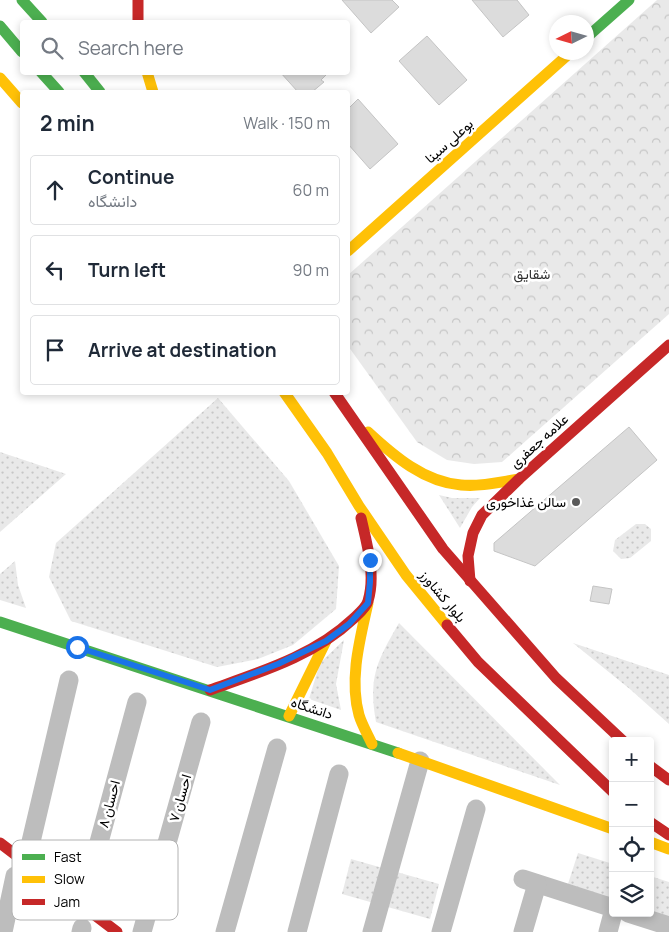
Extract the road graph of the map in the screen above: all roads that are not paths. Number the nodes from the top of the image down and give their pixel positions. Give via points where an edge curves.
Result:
1 (22, 0) edge
2 (138, 0) edge
3 (629, 0) edge
4 (40, 20) edge
5 (138, 20) edge
6 (0, 26) edge
7 (594, 31) edge
8 (20, 50) edge
9 (561, 60) edge
10 (44, 75) edge
11 (86, 75) edge
12 (148, 75) edge
13 (0, 78) edge
14 (57, 90) edge
15 (98, 90) edge
16 (152, 90) edge
17 (20, 101) edge
18 (350, 249) edge
19 (669, 345) edge
20 (286, 395) edge
21 (336, 395) edge
22 (351, 416) junction
23 (518, 479) junction
24 (359, 506) junction
25 (470, 581) junction
26 (368, 603) junction
27 (0, 622) edge
28 (326, 641) junction
29 (69, 680) dead end
30 (210, 690) junction
31 (137, 702) dead end
32 (289, 716) junction
33 (201, 722) dead end
34 (619, 737) edge
35 (372, 744) junction
36 (277, 748) dead end
37 (420, 761) junction
38 (654, 769) edge
39 (339, 774) dead end
40 (669, 780) edge
41 (609, 788) edge
42 (476, 809) dead end
43 (654, 825) edge
44 (609, 828) edge
45 (669, 835) edge
46 (27, 840) edge
47 (102, 840) edge
48 (168, 840) edge
49 (654, 843) edge
50 (0, 844) edge
51 (669, 849) edge
52 (12, 863) edge
53 (12, 897) edge
54 (609, 907) edge
55 (613, 917) edge
56 (641, 917) edge
57 (81, 924) edge
58 (669, 926) edge
59 (3, 932) edge
60 (117, 932) edge
61 (225, 932) edge
62 (297, 932) edge
63 (372, 932) edge
64 (441, 932) edge
65 (523, 932) edge
66 (608, 932) edge

1 - 4 main road
2 - 5 main road
3 - 7 main road
6 - 8 main road
9 - 18 main road, بوعلی سینا
10 - 14 main road
11 - 15 main road
12 - 16 main road
13 - 17 main road
19 - 23 main road, علامه جعفری
20 - 24 main road, بلوار کشاورز
21 - 22 main road
22 - 23 main road via 402,462 426,475 454,484 484,485
22 - 25 main road
23 - 25 main road, علامه جعفری via 482,515 473,532 468,556
24 - 26 main road via 370,560
24 - 41 main road, بلوار کشاورز via 406,575 478,662
25 - 34 main road via 556,678
26 - 28 main road via 349,624
26 - 35 main road via 360,642 356,692 359,715
27 - 30 main road, دانشگاه
28 - 30 main road via 278,664
28 - 32 main road
29 - 46 street
30 - 32 main road, دانشگاه
31 - 47 street, احسان ۸
32 - 35 main road, دانشگاه
33 - 48 street, احسان ۷
35 - 37 main road, دانشگاه
36 - 61 street
37 - 44 main road, دانشگاه
37 - 63 street
38 - 40 main road
39 - 62 street
42 - 64 street
43 - 45 main road
49 - 51 main road
50 - 52 main road
53 - 59 street
54 - 65 street via 530,881
55 - 66 street
56 - 58 street
57 - 60 main road

